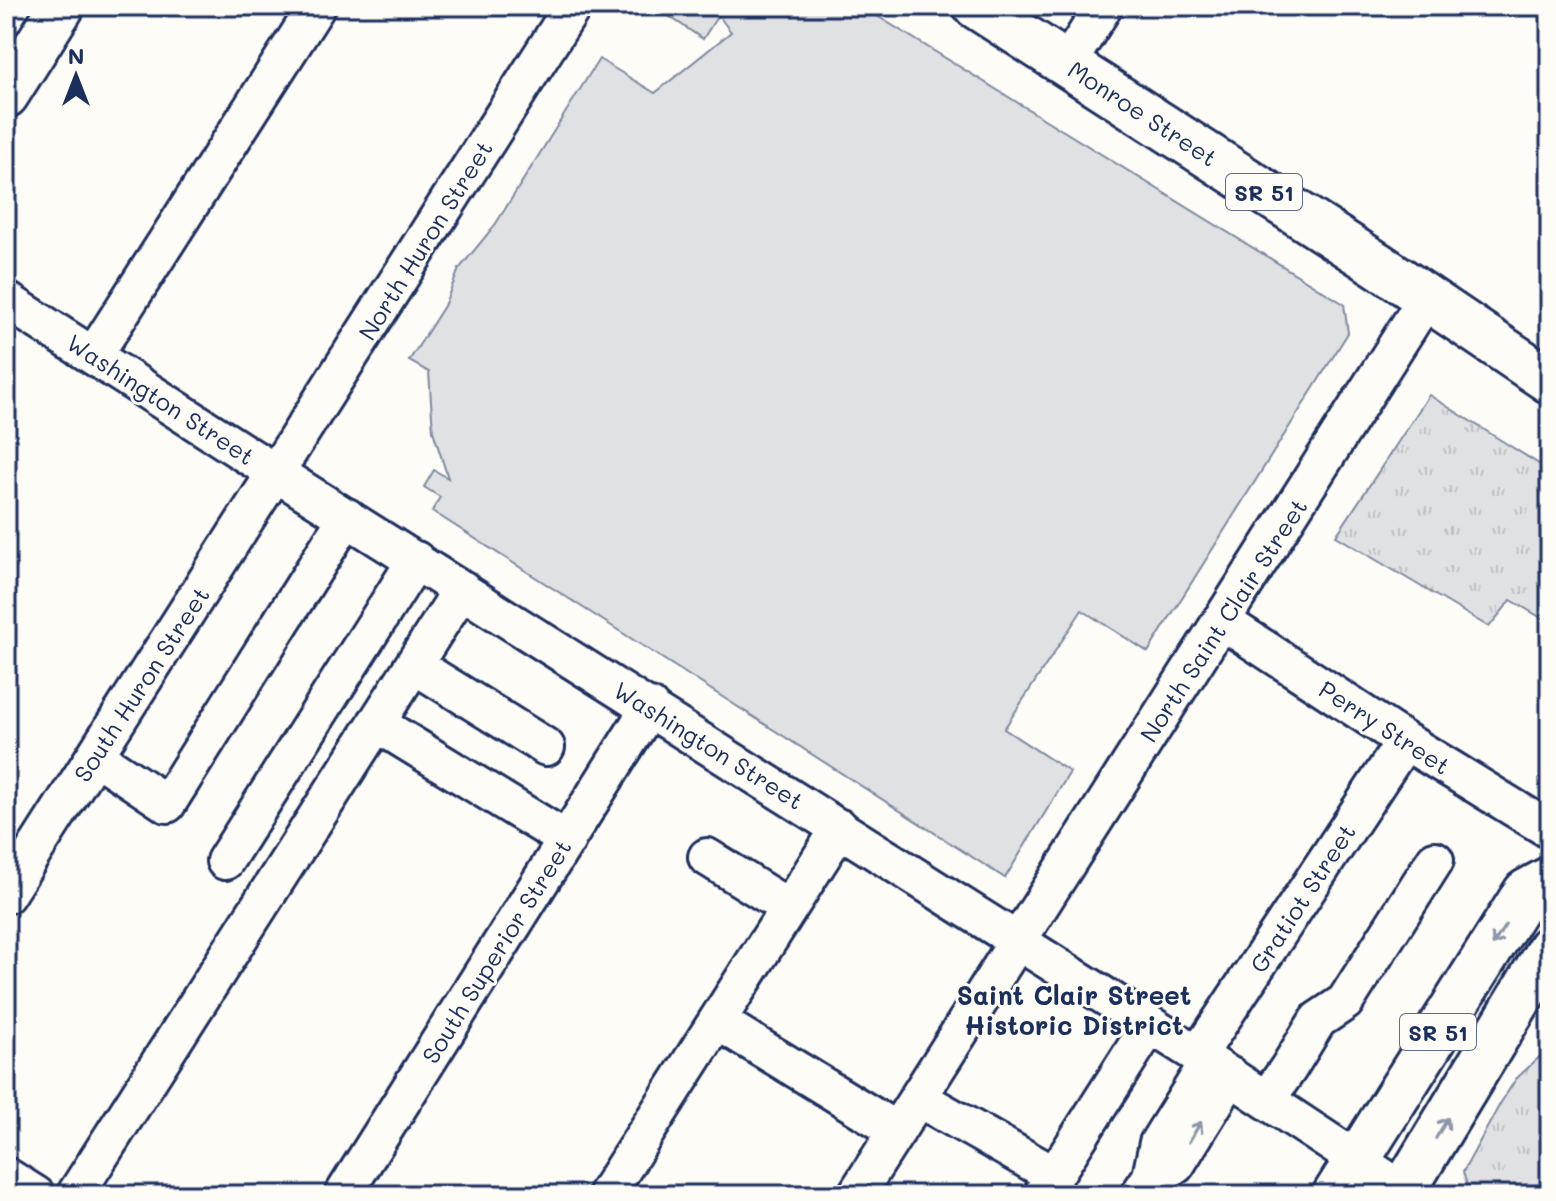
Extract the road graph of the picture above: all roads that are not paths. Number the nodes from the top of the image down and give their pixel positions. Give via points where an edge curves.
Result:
1 (62, 6) edge
2 (317, 6) edge
3 (573, 6) edge
4 (976, 6) edge
5 (1104, 6) edge
6 (1067, 64) junction
7 (6, 95) edge
8 (1426, 299) junction
9 (6, 300) edge
10 (94, 355) junction
11 (1550, 381) edge
12 (277, 473) junction
13 (347, 517) junction
14 (416, 560) junction
15 (462, 589) junction
16 (1222, 621) junction
17 (414, 665) junction
18 (650, 707) junction
19 (376, 723) junction
20 (1405, 741) junction
21 (546, 747) dead end
22 (95, 756) junction
23 (840, 828) junction
24 (1550, 830) edge
25 (567, 840) junction
26 (707, 857) dead end
27 (1435, 860) dead end
28 (225, 861) dead end
29 (1550, 879) edge
30 (6, 895) edge
31 (789, 908) junction
32 (1018, 941) junction
33 (1550, 948) edge
34 (717, 1021) junction
35 (1150, 1025) junction
36 (1213, 1064) junction
37 (918, 1098) junction
38 (1276, 1106) junction
39 (897, 1131) junction
40 (6, 1176) edge
41 (1346, 1177) edge
42 (1048, 1185) edge
43 (1145, 1186) edge
44 (1405, 1194) edge
45 (36, 1195) edge
46 (75, 1195) edge
47 (343, 1195) edge
48 (606, 1195) edge
49 (856, 1195) edge

1 - 7 main road
2 - 10 street
3 - 12 street, North Huron Street
4 - 6 main road, Monroe Street / SR 51
5 - 6 street
6 - 8 main road, Monroe Street / SR 51
8 - 11 main road, Monroe Street / SR 51
8 - 16 street, North Saint Clair Street
9 - 10 street, Washington Street
10 - 12 street, Washington Street
12 - 13 street, Washington Street
12 - 22 street, South Huron Street
13 - 14 street, Washington Street
13 - 22 street via 167,804
14 - 15 street, Washington Street
14 - 28 street
15 - 17 street
15 - 18 street, Washington Street
16 - 20 street, Perry Street
16 - 32 street, North Saint Clair Street
17 - 19 street
17 - 21 street
18 - 23 street, Washington Street
18 - 25 street, South Superior Street
19 - 25 street
19 - 46 street
20 - 24 street, Perry Street
20 - 36 street, Gratiot Street
22 - 30 street, South Huron Street
23 - 31 street
23 - 32 street, Washington Street
25 - 47 street, South Superior Street
26 - 31 street
27 - 38 street via 1345,1002 1341,1030
29 -> 41 main road, SR 51 via 1526,892
31 - 34 street
32 - 35 street, Washington Street
32 - 37 street, North Saint Clair Street
44 -> 33 main road, SR 51
34 - 39 street
34 - 48 street
35 - 36 street, Washington Street
35 - 42 street
36 - 38 street, Washington Street
36 - 43 street, Gratiot Street via 1176,1165
37 - 39 street, North Saint Clair Street
37 - 42 street
38 - 41 street, Washington Street
39 - 49 street, North Saint Clair Street
40 - 45 street
41 - 44 street, Washington Street

